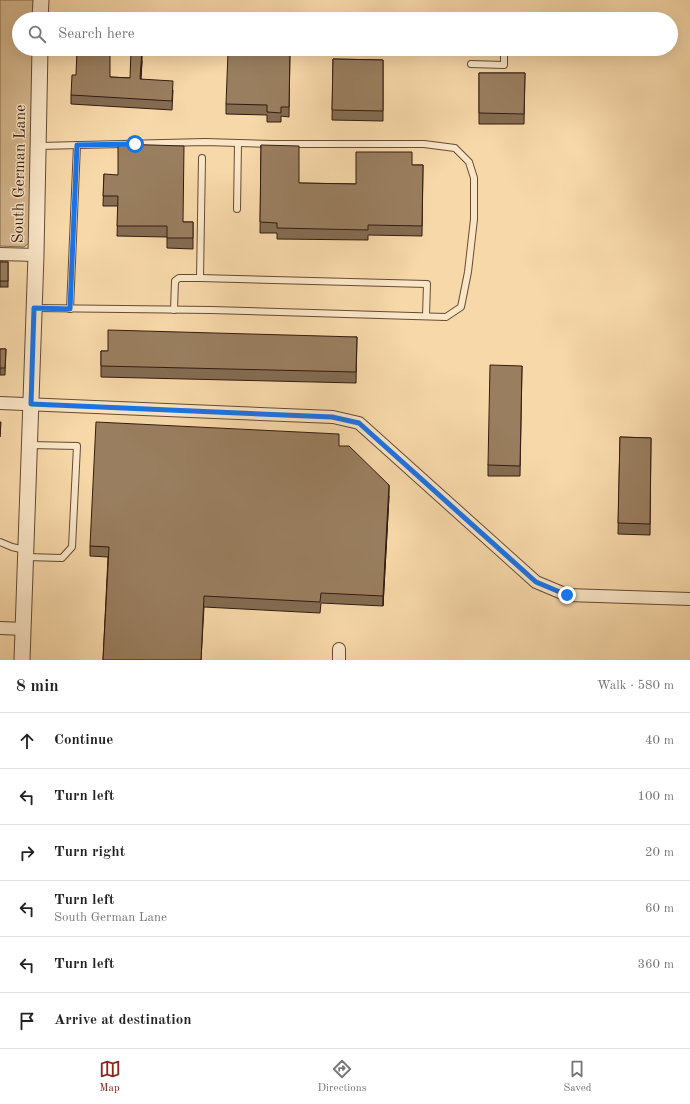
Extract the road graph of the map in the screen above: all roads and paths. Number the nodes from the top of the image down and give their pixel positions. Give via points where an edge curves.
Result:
1 (41, 0) edge
2 (40, 12) edge
3 (40, 56) edge
4 (504, 56) edge
5 (471, 64) dead end
6 (238, 143) junction
7 (77, 145) junction
8 (39, 146) junction
9 (202, 158) dead end
10 (237, 209) dead end
11 (0, 254) edge
12 (36, 255) junction
13 (200, 278) junction
14 (34, 308) junction
15 (70, 309) junction
16 (174, 310) junction
17 (426, 316) junction
18 (0, 404) edge
19 (31, 404) junction
20 (30, 445) junction
21 (0, 542) edge
22 (26, 554) junction
23 (690, 598) edge
24 (0, 628) edge
25 (24, 629) junction
26 (22, 660) edge

1 - 2 street
3 - 8 street, South German Lane
4 - 5 lane via 504,64
6 - 7 lane
6 - 10 lane
6 - 17 lane via 424,144 455,148 470,162 474,178 474,219 468,272 461,307 446,317
7 - 8 lane
7 - 15 lane
8 - 12 street, South German Lane
9 - 13 lane
11 - 12 street
12 - 14 street, South German Lane
13 - 16 lane via 179,278 175,281
13 - 17 lane via 427,284
14 - 15 lane
14 - 19 street, South German Lane
15 - 16 lane
16 - 17 lane
18 - 19 street
19 - 20 street, South German Lane
19 - 23 street via 332,417 359,423 536,582 567,595
20 - 22 street, South German Lane
20 - 22 lane via 77,446 72,547 62,558
21 - 22 lane
22 - 25 street, South German Lane
24 - 25 street
25 - 26 street, South German Lane

